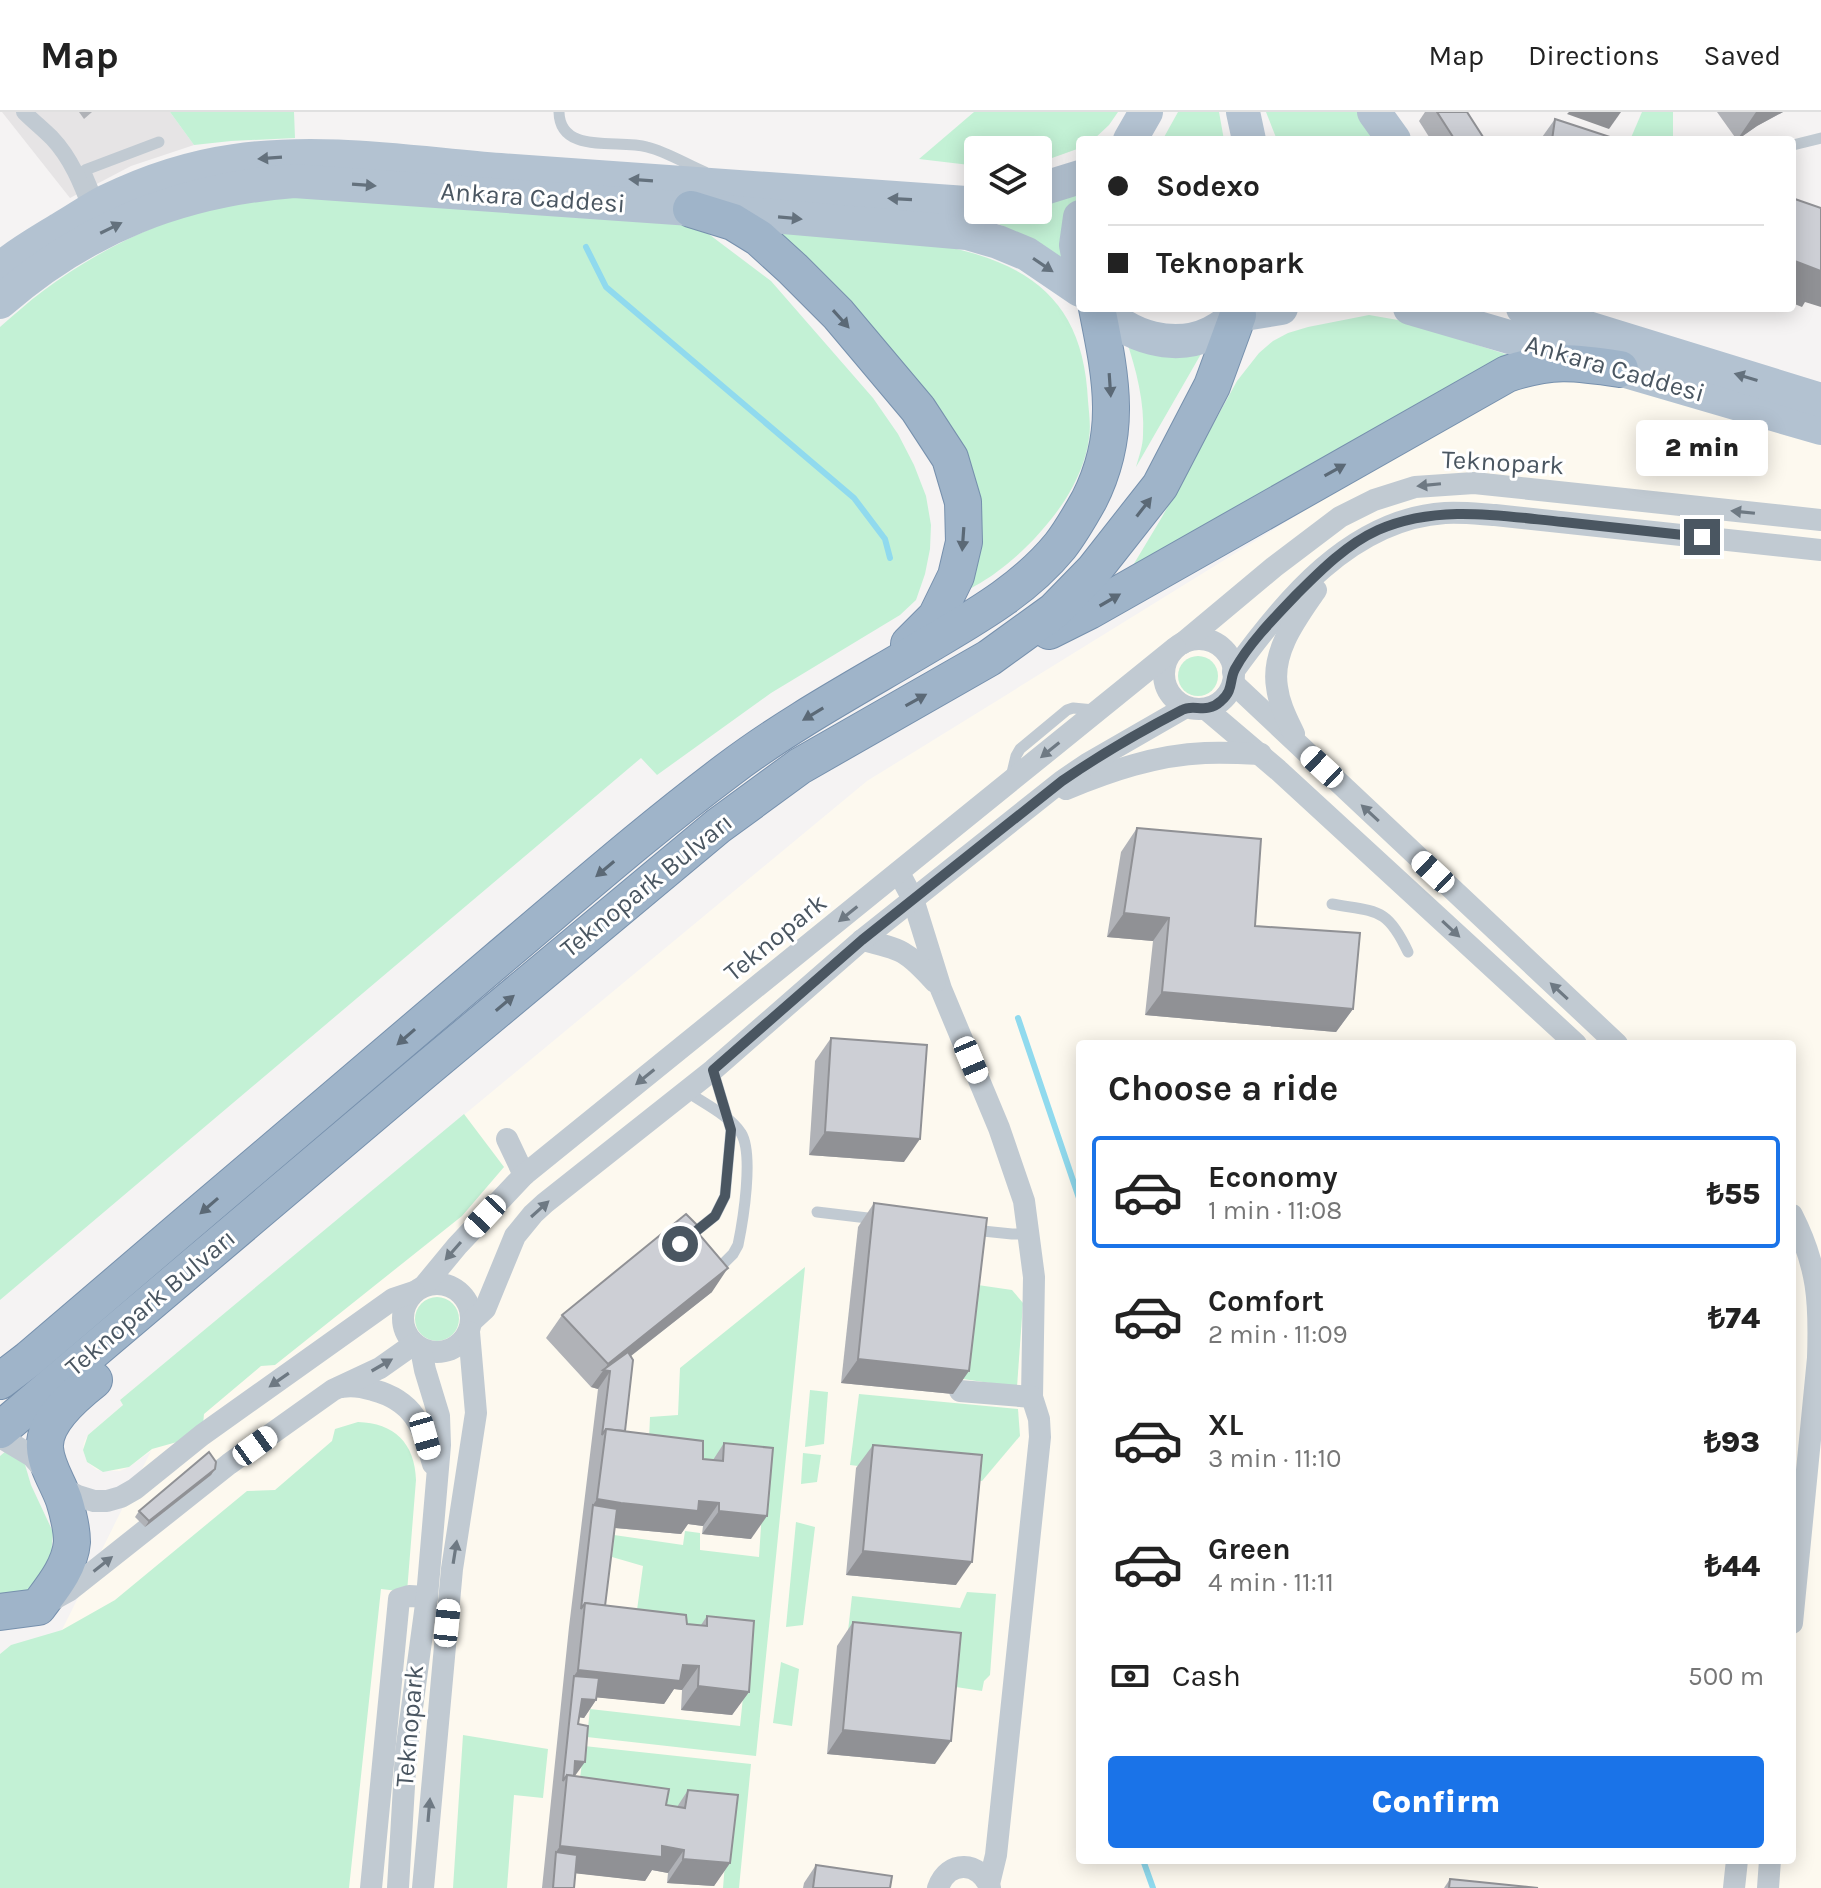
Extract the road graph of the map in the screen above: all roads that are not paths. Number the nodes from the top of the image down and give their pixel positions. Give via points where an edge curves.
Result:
1 (24, 112) edge
2 (559, 112) edge
3 (1146, 112) edge
4 (1243, 112) edge
5 (1374, 112) edge
6 (1132, 136) edge
7 (1248, 136) edge
8 (1391, 136) edge
9 (1821, 138) edge
10 (159, 142) dead end
11 (1796, 144) edge
12 (1076, 178) edge
13 (1052, 186) edge
14 (742, 188) junction
15 (964, 203) edge
16 (96, 208) junction
17 (691, 209) junction
18 (0, 269) edge
19 (1076, 287) edge
20 (0, 302) edge
21 (1100, 312) edge
22 (1104, 312) edge
23 (1242, 312) edge
24 (1424, 312) edge
25 (1536, 312) edge
26 (1620, 369) junction
27 (1821, 400) edge
28 (1821, 428) edge
29 (1821, 520) edge
30 (1821, 550) edge
31 (1340, 555) junction
32 (1179, 646) junction
33 (989, 658) junction
34 (880, 674) junction
35 (1233, 678) junction
36 (1196, 708) junction
37 (1299, 746) junction
38 (1261, 754) junction
39 (1035, 802) junction
40 (899, 873) junction
41 (913, 899) junction
42 (1332, 904) dead end
43 (862, 940) junction
44 (1408, 952) dead end
45 (941, 989) junction
46 (1572, 1040) edge
47 (1613, 1040) edge
48 (713, 1070) junction
49 (424, 1071) junction
50 (686, 1091) junction
51 (730, 1121) junction
52 (507, 1139) dead end
53 (524, 1175) junction
54 (817, 1212) dead end
55 (892, 1221) edge
56 (1796, 1224) edge
57 (967, 1229) edge
58 (1029, 1234) junction
59 (680, 1244) edge
60 (708, 1279) edge
61 (419, 1289) junction
62 (470, 1326) junction
63 (418, 1346) junction
64 (15, 1367) edge
65 (0, 1381) edge
66 (333, 1390) junction
67 (960, 1391) edge
68 (1036, 1408) junction
69 (0, 1430) edge
70 (0, 1437) edge
71 (1800, 1456) edge
72 (437, 1478) junction
73 (58, 1486) junction
74 (1796, 1540) edge
75 (427, 1597) junction
76 (38, 1607) junction
77 (0, 1612) edge
78 (1737, 1864) edge
79 (1770, 1864) edge
80 (986, 1881) edge
81 (371, 1888) edge
82 (398, 1888) edge
83 (423, 1888) edge
84 (938, 1888) edge
85 (1734, 1888) edge
86 (1768, 1888) edge

1 - 16 street via 67,157
2 - 14 lane via 560,126 572,138 646,147
3 - 6 main road
4 - 7 main road
5 - 8 main road
9 - 11 lane
10 - 16 lane via 85,170
12 - 13 main road
15 -> 14 main road, Ankara Caddesi
14 -> 16 main road, Ankara Caddesi via 306,155 199,168 138,187
16 - 18 main road, Ankara Caddesi
17 -> 19 main road, Ankara Caddesi via 967,233 1027,254
20 -> 17 main road, Ankara Caddesi via 58,257 123,222 211,192 262,183 318,181
17 -> 34 highway via 733,222 793,269 918,409 950,458 963,502 964,542 956,576 936,617
21 -> 34 highway, Teknopark Bulvarı via 1109,365 1111,427 1102,471 1078,519 1059,547 1017,588
22 - 23 main road via 1138,334 1174,341 1210,334
33 -> 23 highway, Teknopark Bulvarı via 1075,592 1160,486 1212,386
24 - 26 main road, Ankara Caddesi
27 -> 25 main road, Ankara Caddesi
26 - 28 main road, Ankara Caddesi
33 -> 26 highway via 1089,611 1507,374 1572,362
29 -> 32 street, Teknopark via 1474,483 1415,487 1340,517
30 - 31 street, Teknopark via 1444,513 1377,531
31 - 35 street, Teknopark via 1295,596 1255,642
31 - 37 street, Teknopark via 1296,619 1279,656 1276,685
32 - 35 street, Teknopark via 1199,640 1215,644 1228,656
32 - 36 street via 1166,663 1164,681 1172,697
32 -> 40 street, Teknopark
49 -> 33 highway, Teknopark Bulvarı via 753,798
34 -> 64 highway, Teknopark Bulvarı via 780,734 693,797
35 - 36 street, Teknopark via 1223,700
35 - 37 street, Teknopark
36 - 38 street
36 - 39 street, Teknopark via 1087,764
47 -> 37 street, Teknopark
38 - 39 street, Teknopark via 1204,753 1145,761
38 -> 46 street
39 - 41 street, Teknopark
40 - 41 street
40 -> 53 street, Teknopark
41 - 43 street, Teknopark
41 - 45 street
42 - 44 lane via 1378,912 1395,927
43 - 45 street via 907,953
43 - 48 street, Teknopark
45 - 58 street via 1015,1171
48 - 50 street, Teknopark
48 - 51 lane
49 - 69 highway, Teknopark Bulvarı
49 - 73 highway via 383,1132 58,1414 44,1446
50 - 51 lane
62 -> 50 street, Teknopark via 485,1309 515,1236 533,1214
51 - 59 lane via 722,1204
51 - 60 lane via 742,1135 747,1160 739,1238 733,1254
52 - 53 street
53 -> 61 street, Teknopark
54 - 55 lane
56 - 71 street via 1818,1294 1818,1358
57 - 58 lane
58 - 68 street
61 - 62 street, Teknopark via 435,1283 458,1290 471,1309
61 - 63 street, Teknopark via 403,1311 406,1333
61 -> 73 street, Teknopark via 393,1299 121,1497 94,1501
62 - 63 street, Teknopark via 454,1348 432,1352
83 -> 62 street, Teknopark via 452,1569 476,1413
66 -> 63 street, Teknopark
63 - 72 street, Teknopark via 439,1416
64 - 65 highway, Teknopark Bulvarı
66 - 72 street, Teknopark via 372,1390 407,1406 425,1436
76 -> 66 street, Teknopark via 70,1590 229,1464
67 - 68 street
68 - 80 street via 1040,1437 996,1855
70 - 73 street via 32,1456
71 - 74 street
72 - 75 street, Teknopark
73 - 76 highway via 72,1545
75 - 81 street via 399,1599
75 - 82 street, Teknopark via 406,1752
76 - 77 highway
78 - 85 street
79 - 86 street
80 - 84 street via 969,1867 960,1867 944,1876

